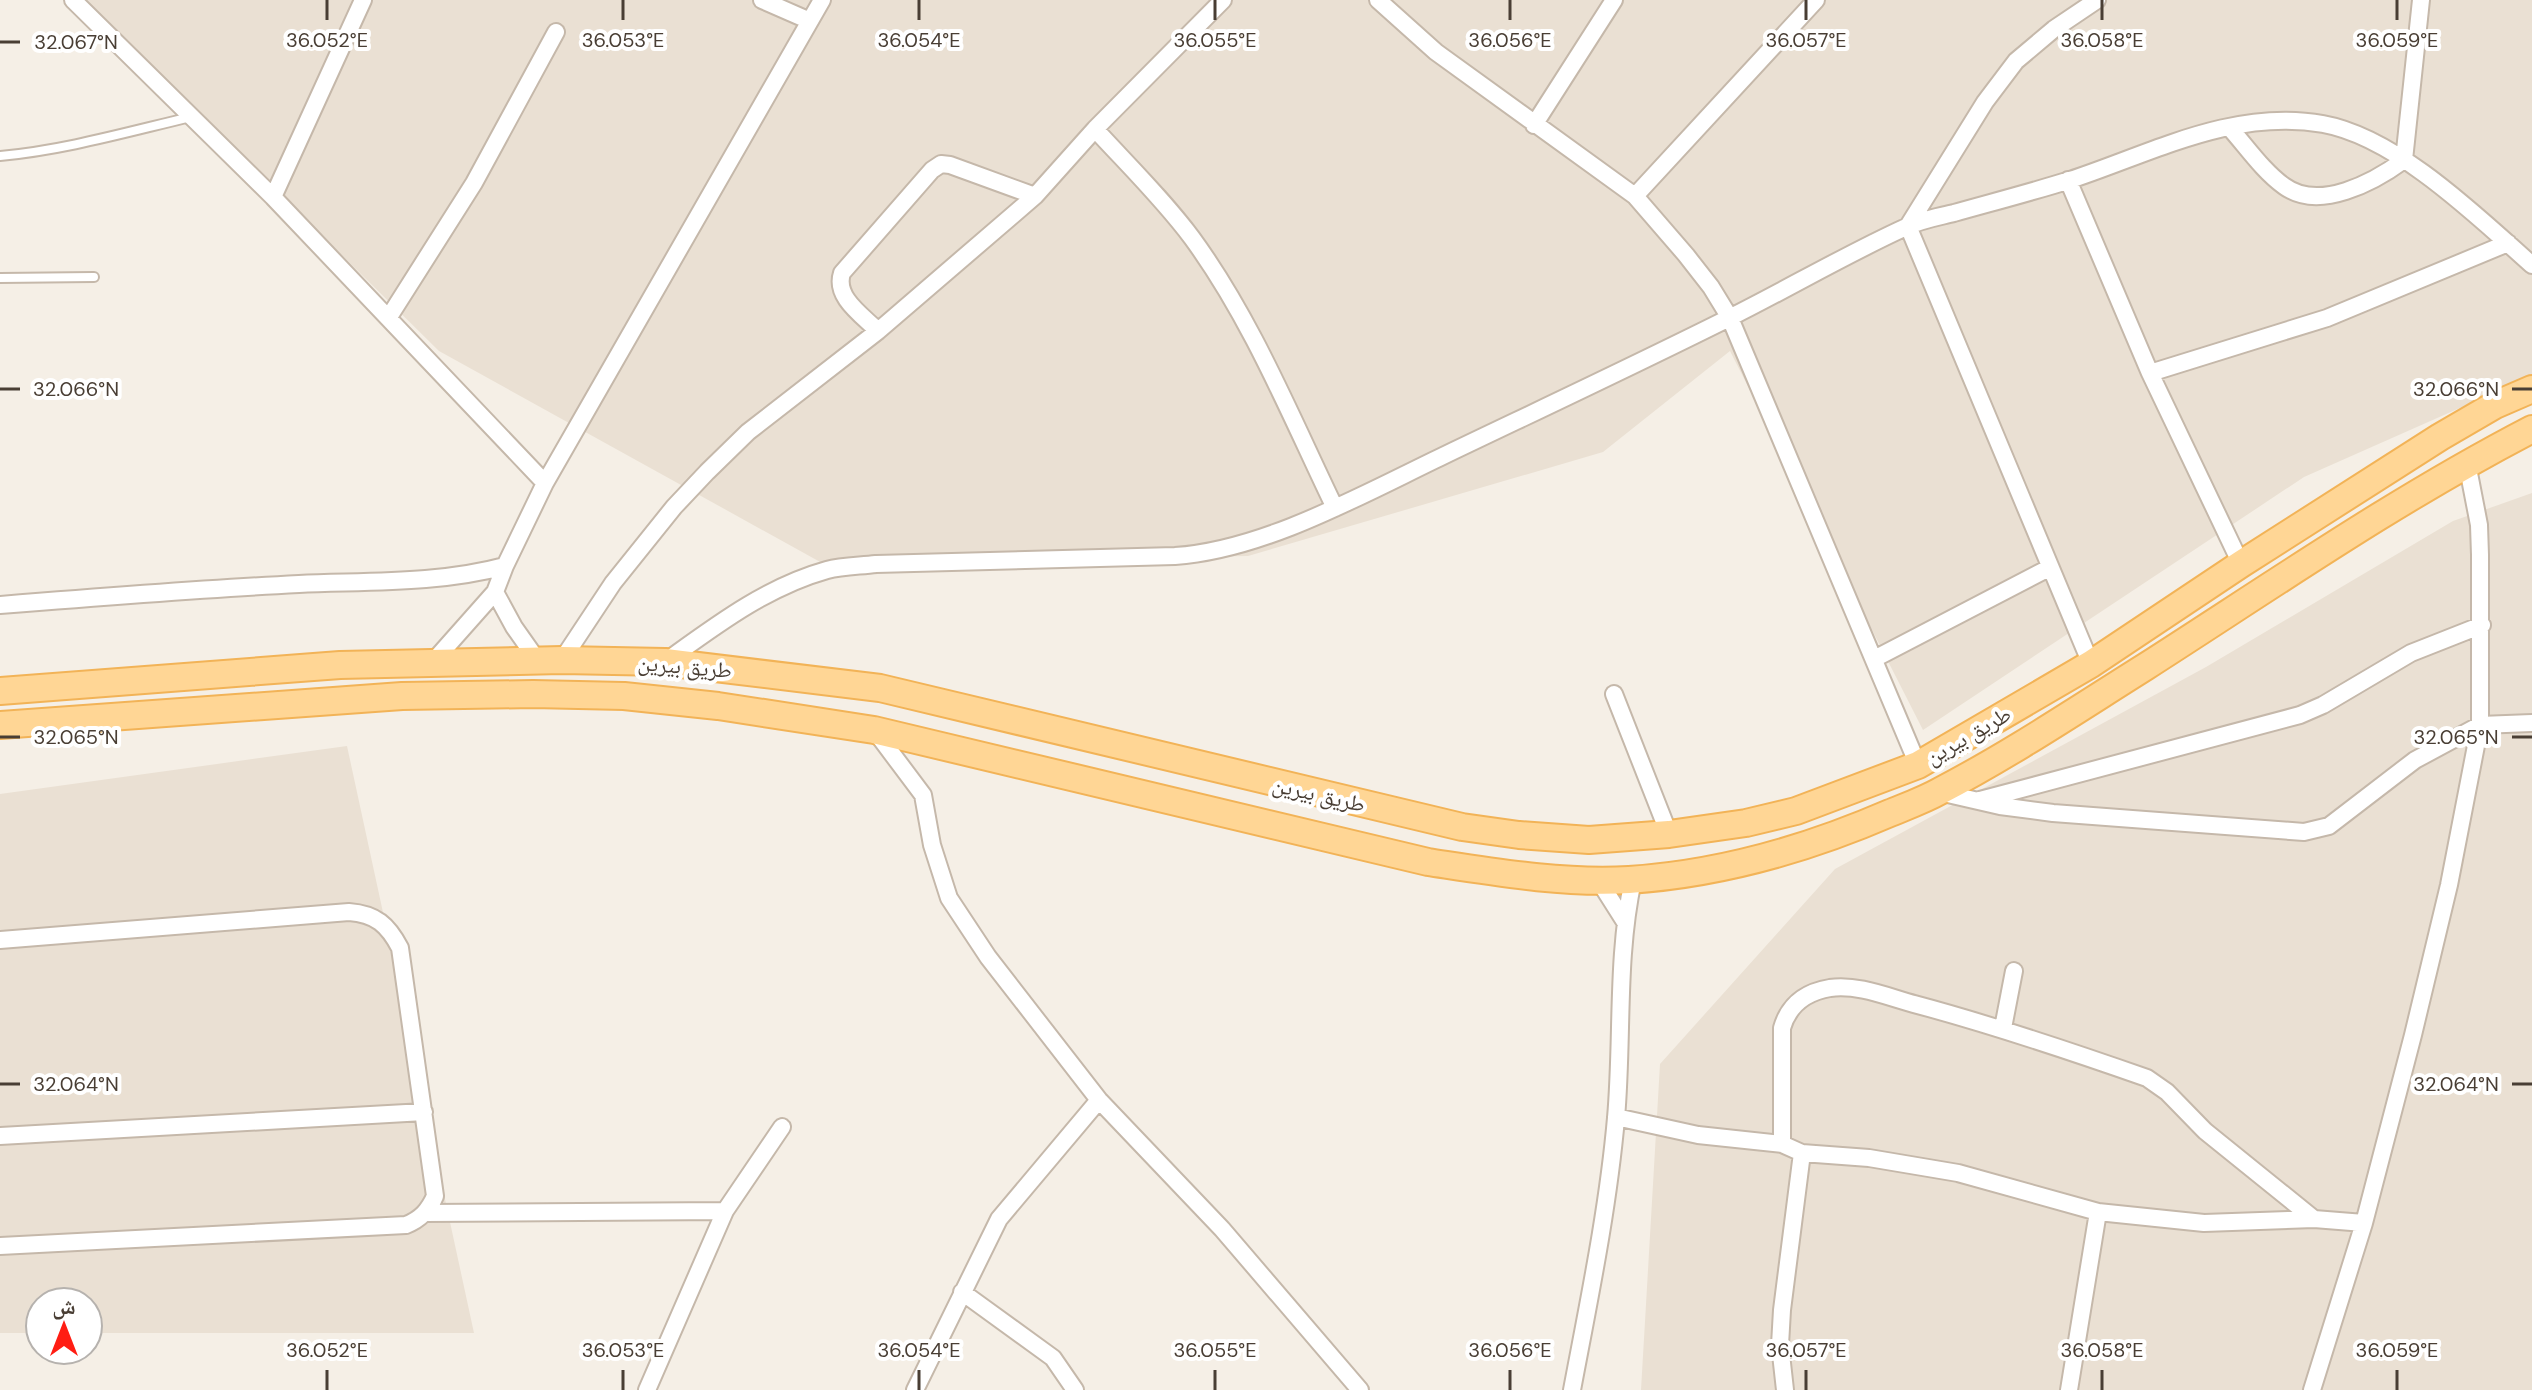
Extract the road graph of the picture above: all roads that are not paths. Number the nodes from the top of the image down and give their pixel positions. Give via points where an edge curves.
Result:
1 (73, 0) edge
2 (363, 0) edge
3 (762, 0) edge
4 (822, 0) edge
5 (1223, 0) edge
6 (1378, 0) edge
7 (1614, 0) edge
8 (1816, 0) edge
9 (2097, 0) edge
10 (2421, 0) edge
11 (810, 21) junction
12 (556, 32) dead end
13 (191, 117) junction
14 (1534, 125) junction
15 (2229, 127) junction
16 (1095, 129) junction
17 (0, 156) edge
18 (2404, 160) junction
19 (2068, 180) junction
20 (1035, 196) junction
21 (1635, 196) junction
22 (273, 197) junction
23 (1908, 226) junction
24 (2508, 243) junction
25 (2532, 265) edge
26 (94, 277) dead end
27 (0, 278) edge
28 (389, 317) junction
29 (1730, 318) junction
30 (878, 331) junction
31 (2150, 373) junction
32 (2532, 389) edge
33 (2532, 429) edge
34 (2467, 463) junction
35 (545, 483) junction
36 (1335, 508) junction
37 (2241, 564) junction
38 (505, 566) junction
39 (2049, 568) junction
40 (495, 592) junction
41 (0, 605) edge
42 (2482, 625) junction
43 (1874, 659) junction
44 (550, 660) junction
45 (665, 662) junction
46 (432, 663) junction
47 (2091, 664) junction
48 (1, 690) edge
49 (1614, 694) dead end
50 (2532, 723) edge
51 (0, 725) edge
52 (2480, 725) junction
53 (874, 730) junction
54 (1918, 765) junction
55 (1939, 792) junction
56 (1979, 801) junction
57 (1669, 834) junction
58 (1633, 880) junction
59 (1599, 881) junction
60 (1625, 922) junction
61 (0, 940) edge
62 (2014, 971) dead end
63 (2003, 1028) junction
64 (1099, 1100) junction
65 (424, 1112) junction
66 (1616, 1117) junction
67 (782, 1127) dead end
68 (0, 1136) edge
69 (1782, 1144) junction
70 (1802, 1153) junction
71 (725, 1211) junction
72 (2098, 1212) junction
73 (425, 1213) junction
74 (2314, 1219) junction
75 (2364, 1223) junction
76 (0, 1246) edge
77 (962, 1292) junction
78 (647, 1390) edge
79 (915, 1390) edge
80 (1075, 1390) edge
81 (1360, 1390) edge
82 (1572, 1390) edge
83 (1785, 1390) edge
84 (2069, 1390) edge
85 (2312, 1390) edge

1 - 13 street
2 - 22 street
3 - 11 street
4 - 11 street
5 - 16 street
6 - 14 street via 1436,52
7 - 14 street
8 - 21 street
9 - 23 street via 2016,61
10 - 18 street
11 - 35 street
12 - 28 street via 474,183
13 - 17 lane via 82,144
13 - 22 street
14 - 21 street
15 - 18 street via 2262,120 2324,124 2370,140
15 - 18 street via 2282,185 2301,195 2367,184
15 - 19 street
16 - 20 street
16 - 36 street via 1167,208 1211,267 1255,342
18 - 24 street
19 - 23 street
19 - 31 street
20 - 30 street
20 - 30 street via 950,165 932,170 842,273 845,298
21 - 29 street via 1695,266
22 - 28 street
23 - 29 street
23 - 39 street
24 - 25 street
24 - 31 street via 2327,318
26 - 27 lane
28 - 35 street
29 - 36 street
29 - 43 street
30 - 44 street via 748,432 707,472
31 - 37 street
32 - 37 main road, طريق بيرين via 2440,437
33 - 34 main road, طريق بيرين
34 - 42 street via 2479,525
34 - 55 main road, طريق بيرين
35 - 38 street
36 - 45 street via 1207,554 830,569 741,609
37 - 47 main road, طريق بيرين
38 - 40 street
38 - 41 street via 434,579
39 - 43 street
39 - 47 street
40 - 44 street via 514,627
40 - 46 street
42 - 52 street
42 - 56 street via 2411,653 2300,715
43 - 54 street
44 - 45 main road, طريق بيرين
44 - 46 main road, طريق بيرين
45 - 57 main road, طريق بيرين via 880,688 1462,827 1589,840
46 - 48 main road, طريق بيرين
47 - 54 main road, طريق بيرين
49 - 57 street
50 - 52 street
51 - 53 main road, طريق بيرين via 402,696 533,694 656,699
52 - 56 street via 2415,760 2337,821 2316,831 2053,813
52 - 75 street via 2449,885
53 - 59 main road, طريق بيرين via 1428,862
53 - 64 street via 923,795 949,898
54 - 57 main road, طريق بيرين via 1796,811
55 - 56 street
55 - 58 main road, طريق بيرين via 1780,854
58 - 59 main road, طريق بيرين
58 - 60 street
59 - 60 street
60 - 66 street
61 - 65 street via 366,913 390,930 400,948
62 - 63 street
63 - 69 street via 1861,989 1813,991 1796,1001 1782,1028
63 - 74 street via 2147,1078
64 - 77 street via 999,1219
64 - 81 street via 1222,1229
65 - 68 street
65 - 73 street via 435,1196
66 - 69 street via 1698,1135
66 - 82 street via 1598,1255
67 - 71 street
69 - 70 street
70 - 72 street via 1958,1173
70 - 83 street via 1782,1310
71 - 73 street
71 - 78 street
72 - 74 street via 2204,1223
72 - 84 street
73 - 76 street via 406,1225
74 - 75 street
75 - 85 street
77 - 79 street
77 - 80 street via 1053,1358

